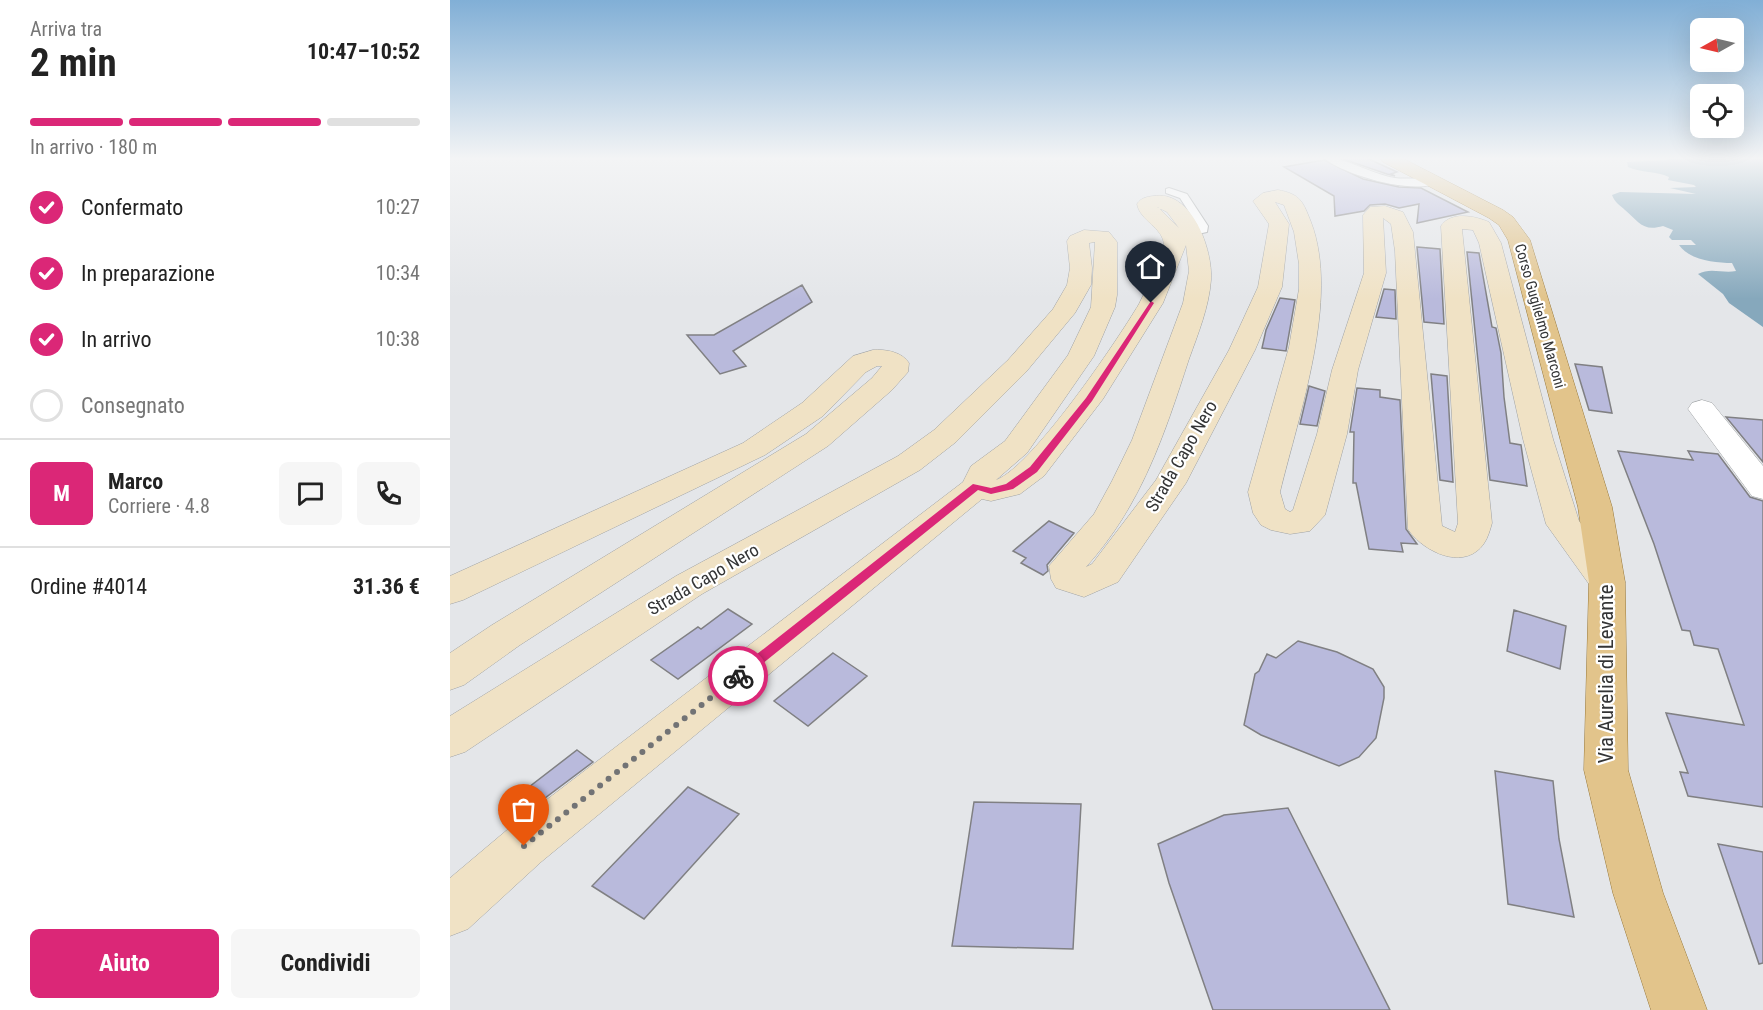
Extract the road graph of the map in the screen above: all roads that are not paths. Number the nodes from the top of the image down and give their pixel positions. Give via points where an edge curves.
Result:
1 (1147, 205) edge
2 (1171, 205) edge
3 (1190, 205) edge
4 (1266, 205) edge
5 (1294, 205) edge
6 (1480, 205) edge
7 (1192, 234) junction
8 (1702, 409) dead end
9 (977, 487) junction
10 (1763, 489) edge
11 (1595, 507) joint
12 (1606, 582) junction
13 (450, 591) edge
14 (450, 674) edge
15 (450, 739) edge
16 (450, 911) edge
17 (1680, 1010) edge

1 - 9 street, Strada Capo Nero via 1174,235 1175,245 1151,303 1089,399 1033,470 1009,487 991,491
2 - 7 street, Strada Capo Nero
3 - 7 lane via 1203,226 1203,230
4 - 7 street, Strada Capo Nero via 1279,224 1270,287 1242,350 1170,483 1105,573 1084,584 1070,579 1067,566 1105,523 1155,424 1198,296 1199,253
5 - 12 street, Strada Capo Nero via 1311,264 1311,289 1300,358 1264,492 1265,507 1272,517 1284,524 1298,523 1308,515 1313,502 1345,370 1375,273 1373,215 1377,211 1387,212 1399,222 1404,247 1425,529 1433,539 1449,545 1462,545 1470,538 1475,523 1450,226 1475,222 1482,226 1490,243 1563,524
6 - 11 main road, Corso Guglielmo Marconi via 1506,221 1519,240
8 - 10 street
9 - 15 street, Strada Capo Nero via 982,473 1016,447 1029,431 1081,356 1105,295 1106,242 1102,236 1084,236 1078,241 1078,285 1053,327 945,436 909,463 689,585
9 - 16 street via 524,846
11 - 12 main road, Via Aurelia di Levante
12 - 17 main road, Via Aurelia di Levante via 1606,770 1638,893
13 - 14 street via 754,449 798,421 870,359 886,357 896,363 894,372 882,384 817,440

